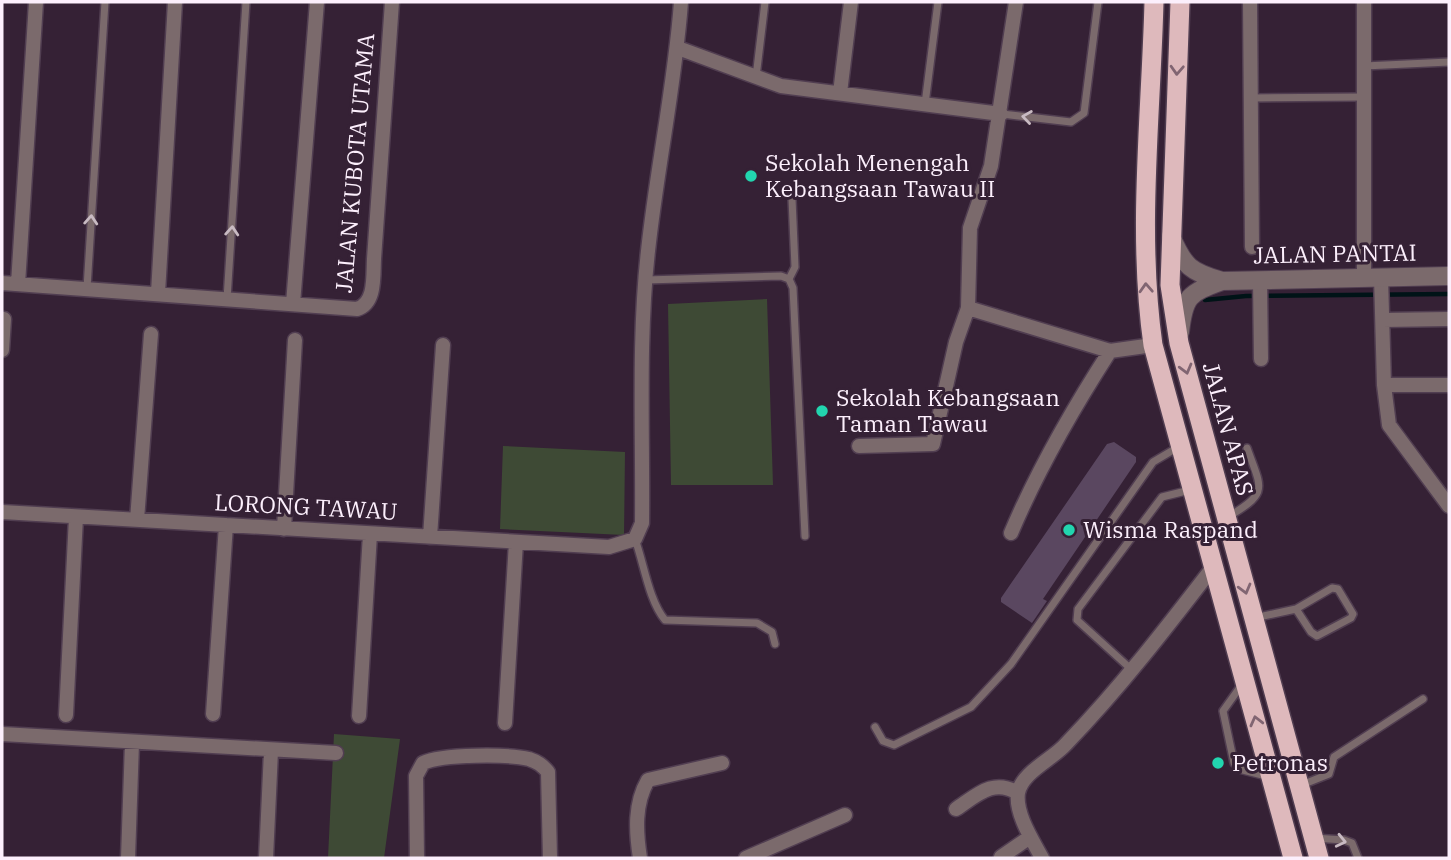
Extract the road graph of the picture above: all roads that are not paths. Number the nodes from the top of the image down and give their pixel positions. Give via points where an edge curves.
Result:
1 (36, 2) edge
2 (106, 2) edge
3 (175, 2) edge
4 (246, 2) edge
5 (317, 2) edge
6 (384, 2) edge
7 (392, 2) edge
8 (681, 2) edge
9 (765, 2) edge
10 (851, 2) edge
11 (938, 2) edge
12 (1016, 2) edge
13 (1098, 2) edge
14 (1180, 2) edge
15 (1250, 2) edge
16 (1364, 2) edge
17 (1155, 5) edge
18 (390, 23) junction
19 (678, 48) junction
20 (1449, 62) edge
21 (1364, 66) junction
22 (756, 77) junction
23 (840, 93) junction
24 (1364, 97) junction
25 (1251, 98) junction
26 (925, 104) junction
27 (1001, 114) junction
28 (792, 199) dead end
29 (1171, 234) junction
30 (1252, 247) dead end
31 (1449, 276) edge
32 (646, 279) junction
33 (789, 279) junction
34 (1376, 280) junction
35 (1222, 281) junction
36 (2, 283) edge
37 (18, 284) junction
38 (1260, 285) junction
39 (86, 288) junction
40 (158, 293) junction
41 (227, 299) junction
42 (293, 304) junction
43 (968, 308) junction
44 (1382, 314) junction
45 (4, 319) dead end
46 (1449, 319) edge
47 (151, 334) dead end
48 (295, 340) dead end
49 (1179, 343) junction
50 (443, 345) dead end
51 (1153, 345) junction
52 (2, 350) edge
53 (1110, 351) junction
54 (1261, 359) dead end
55 (1384, 385) junction
56 (1449, 385) edge
57 (859, 446) dead end
58 (1181, 446) junction
59 (1247, 448) dead end
60 (1194, 489) junction
61 (1449, 506) edge
62 (2, 512) edge
63 (76, 517) junction
64 (1226, 518) junction
65 (137, 520) junction
66 (226, 525) junction
67 (284, 528) junction
68 (1011, 533) dead end
69 (370, 534) junction
70 (805, 536) dead end
71 (430, 537) junction
72 (635, 539) junction
73 (516, 542) junction
74 (1214, 566) junction
75 (1296, 609) junction
76 (1253, 618) junction
77 (775, 643) dead end
78 (1133, 671) junction
79 (1246, 679) junction
80 (1423, 699) dead end
81 (66, 715) dead end
82 (213, 715) dead end
83 (359, 716) dead end
84 (505, 723) dead end
85 (875, 727) dead end
86 (2, 734) edge
87 (132, 743) junction
88 (271, 751) junction
89 (336, 753) dead end
90 (722, 762) dead end
91 (1270, 777) junction
92 (1298, 786) junction
93 (1018, 793) junction
94 (956, 809) dead end
95 (845, 815) dead end
96 (1030, 837) junction
97 (1313, 838) junction
98 (1001, 857) edge
99 (128, 858) edge
100 (266, 858) edge
101 (417, 858) edge
102 (550, 858) edge
103 (640, 858) edge
104 (746, 858) edge
105 (1042, 858) edge
106 (1293, 858) edge
107 (1319, 858) edge
108 (1358, 858) edge

1 - 37 street
39 -> 2 lane
3 - 40 street
41 -> 4 lane
5 - 42 street
6 - 18 street, JALAN KUBOTA UTAMA
7 - 18 street, JALAN KUBOTA UTAMA
8 - 19 street
9 - 22 lane
10 - 23 street
11 - 26 lane
12 - 27 street
13 -> 27 lane via 1084,113 1071,122
14 -> 29 highway, JALAN APAS
15 - 25 street
16 - 21 street
51 -> 17 highway via 1146,239
18 - 42 street, JALAN KUBOTA UTAMA via 370,300 357,309
19 - 22 street
19 - 32 street
20 - 21 lane
21 - 24 street
22 - 23 street via 781,86
23 - 26 street
24 - 25 lane
24 - 34 street
25 - 30 street
26 - 27 street
27 - 43 street via 991,166 970,228
28 - 33 lane via 795,267
29 - 35 street via 1187,267
29 - 49 highway, JALAN APAS via 1170,285
31 - 34 street, JALAN PANTAI
32 - 33 lane
32 - 72 street via 642,523
33 - 70 lane
34 - 38 street, JALAN PANTAI
34 - 44 street
35 - 38 street, JALAN PANTAI
35 - 49 street via 1193,292 1186,301
36 - 37 street
37 - 39 street
38 - 54 street
39 - 40 street
40 - 41 street
41 - 42 street
43 - 53 street
43 - 57 street via 933,444
44 - 46 street
44 - 55 street
45 - 52 street
47 - 65 street
48 - 67 street
49 -> 64 highway, JALAN APAS
50 - 71 street
51 - 53 street
51 - 58 highway
53 - 68 street via 1066,421
55 - 56 street
55 - 61 street via 1388,425
58 - 60 highway
58 - 85 lane via 1153,462 1011,664 971,707 894,745 883,741
59 - 64 lane via 1259,492
60 - 74 highway
60 - 78 lane via 1162,497 1078,609 1077,620
62 - 63 street, LORONG TAWAU
63 - 65 street, LORONG TAWAU
63 - 81 street
64 -> 76 highway, JALAN APAS
65 - 66 street, LORONG TAWAU
66 - 67 street, LORONG TAWAU
66 - 82 street
67 - 69 street, LORONG TAWAU
69 - 71 street, LORONG TAWAU
69 - 83 street
71 - 73 street, LORONG TAWAU
72 - 73 street, LORONG TAWAU via 608,547
72 - 77 lane via 652,597 665,620 757,624 772,632
73 - 84 street
74 - 78 street
74 - 79 highway
75 - 75 lane via 1317,636 1353,614 1338,589 1332,588
75 - 76 lane
76 - 92 highway, JALAN APAS
78 - 93 street via 1064,747 1024,780
91 -> 79 highway
79 - 91 lane via 1227,703 1223,720 1234,763 1239,769
80 - 92 lane via 1334,757 1329,774
86 - 87 street
87 - 88 street
87 - 99 street
88 - 89 street
88 - 100 street
90 - 103 street via 648,780 638,809
91 - 106 highway
92 - 97 highway, JALAN APAS
93 - 94 street via 990,787
93 - 96 street
95 - 104 street
96 - 98 street
96 - 105 street
97 - 107 highway, JALAN APAS
97 -> 108 lane via 1352,843
101 - 102 street via 416,776 423,763 504,757 533,761 548,772

